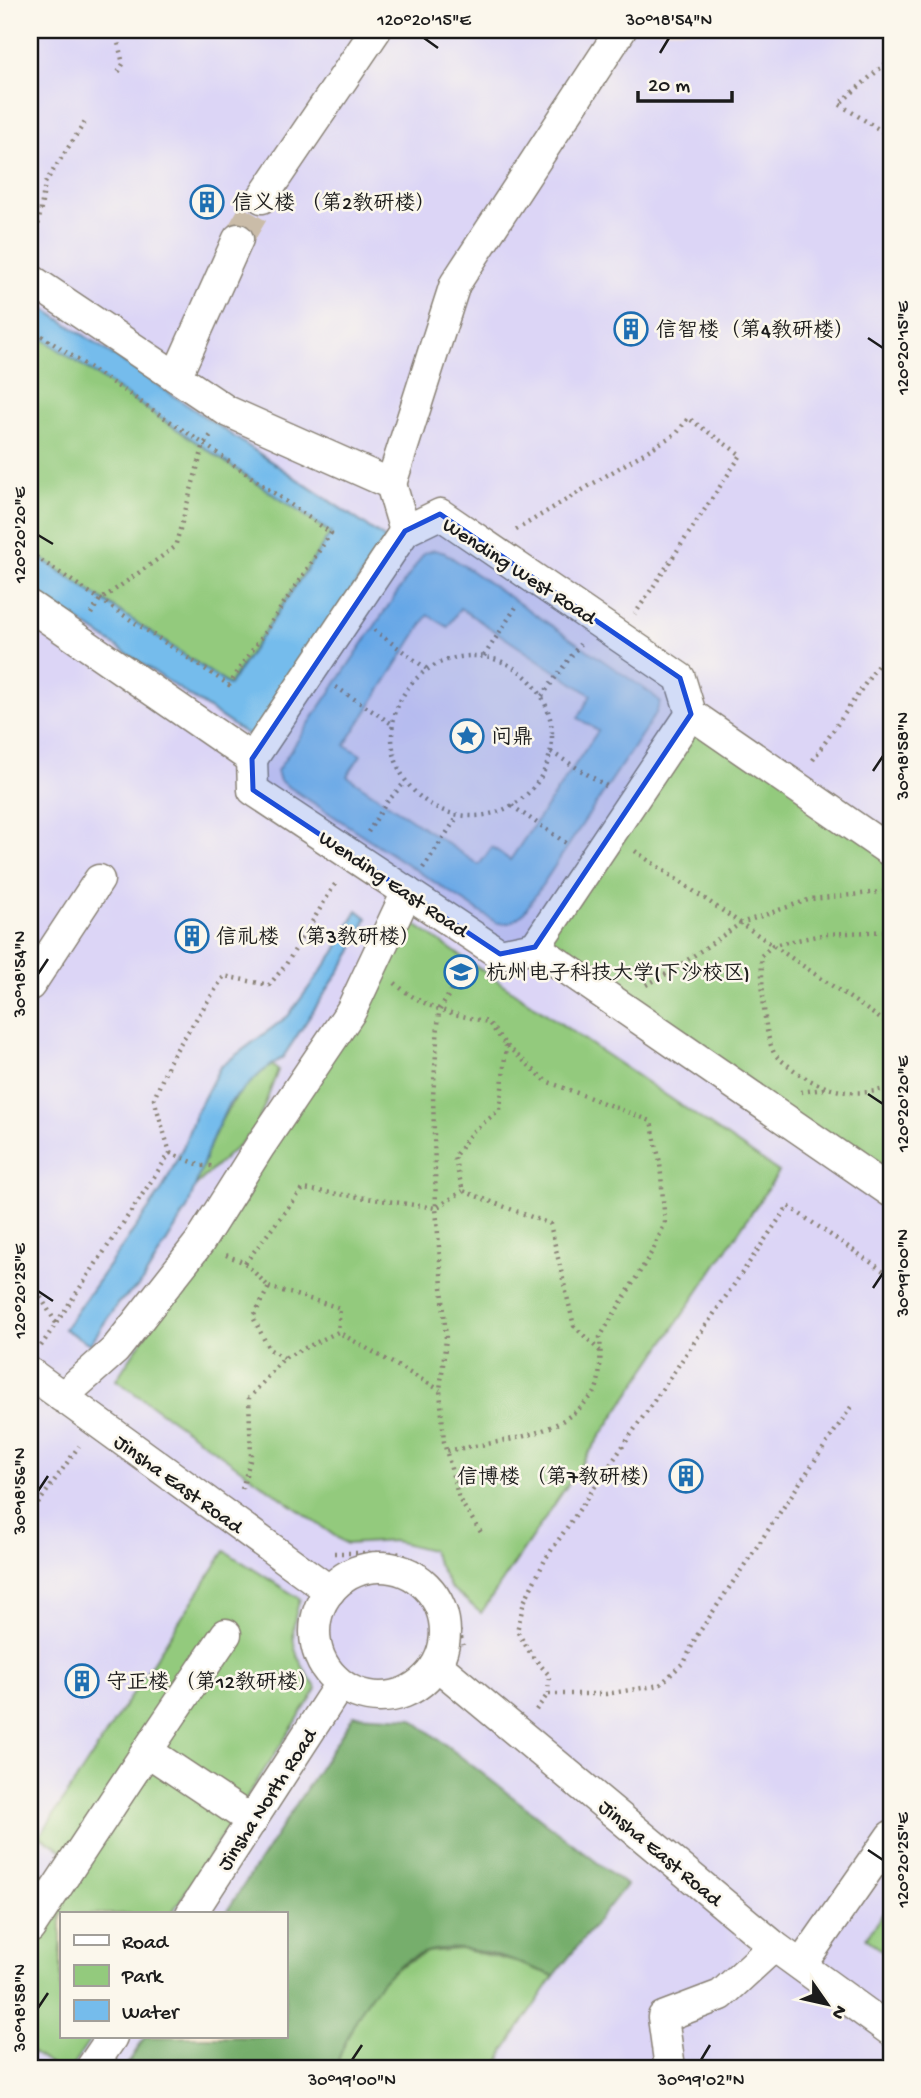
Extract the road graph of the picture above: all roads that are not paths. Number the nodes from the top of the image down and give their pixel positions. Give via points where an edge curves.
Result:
1 (376, 30) edge
2 (621, 30) edge
3 (262, 198) tunnel mouth
4 (238, 239) tunnel mouth
5 (31, 271) edge
6 (176, 377) junction
7 (391, 484) junction
8 (405, 531) junction
9 (32, 613) edge
10 (691, 714) junction
11 (253, 759) junction
12 (891, 852) edge
13 (99, 880) dead end
14 (412, 885) junction
15 (535, 947) junction
16 (30, 985) edge
17 (891, 1192) edge
18 (33, 1363) edge
19 (62, 1397) junction
20 (330, 1591) junction
21 (226, 1634) dead end
22 (437, 1664) junction
23 (340, 1684) junction
24 (147, 1751) junction
25 (252, 1821) junction
26 (891, 1836) edge
27 (192, 1912) edge
28 (30, 1928) edge
29 (774, 1946) junction
30 (801, 1965) junction
31 (891, 2032) edge
32 (111, 2038) edge
33 (91, 2068) edge
34 (670, 2068) edge

1 - 3 street
2 - 7 street via 455,284
4 - 6 street
5 - 6 street
6 - 7 street via 227,411
7 - 8 street
8 - 10 street, Wending West Road via 440,514 680,678
8 - 11 street
9 - 11 street
10 - 12 street
10 - 15 street
11 - 14 street, Wending East Road via 253,790 360,845
13 - 16 street
14 - 15 street, Wending East Road via 500,954
14 - 19 street via 351,1011 200,1243 115,1350
15 - 17 street
18 - 19 street, Jinsha East Road
19 - 20 street, Jinsha East Road
20 - 22 street via 353,1572 373,1566 413,1574 429,1587 440,1605 445,1645
20 - 23 street via 315,1623 316,1646 325,1667
21 - 24 street
22 - 23 street via 424,1681 383,1697 360,1694
22 - 29 street, Jinsha East Road
23 - 25 street, Jinsha North Road
24 - 25 street
24 - 28 street
25 - 27 street, Jinsha North Road
26 - 30 street
29 - 30 street, Jinsha East Road
29 - 34 street via 721,1995 663,2017
30 - 31 street, Jinsha East Road
32 - 33 street

